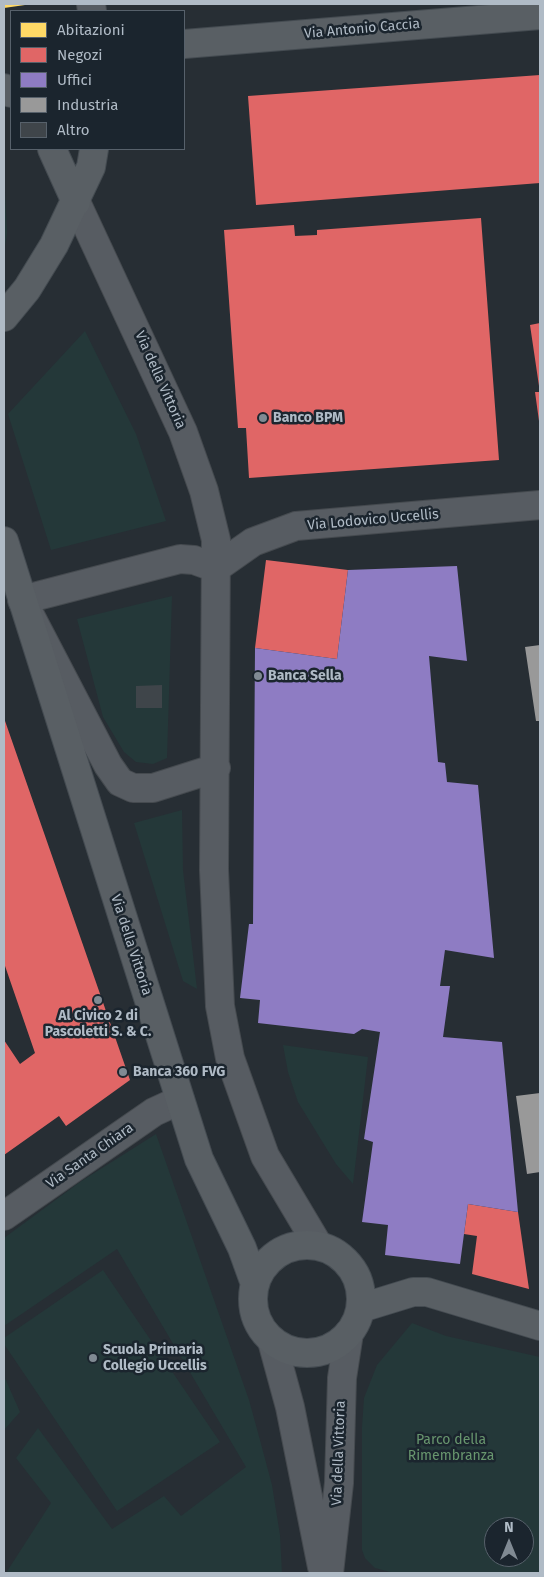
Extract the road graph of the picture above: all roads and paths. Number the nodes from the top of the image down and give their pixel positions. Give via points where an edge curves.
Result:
1 (540, 15) edge
2 (185, 44) edge
3 (52, 150) edge
4 (94, 150) edge
5 (76, 202) junction
6 (4, 317) edge
7 (540, 504) edge
8 (4, 541) edge
9 (216, 568) junction
10 (22, 600) junction
11 (216, 768) junction
12 (180, 1100) junction
13 (4, 1216) edge
14 (318, 1245) junction
15 (255, 1284) junction
16 (361, 1308) junction
17 (540, 1326) edge
18 (350, 1333) junction
19 (272, 1341) junction
20 (323, 1573) edge
21 (329, 1573) edge

1 - 2 main road, Via Antonio Caccia
3 - 5 main road
4 - 5 main road via 91,167
5 - 6 main road via 38,272
5 - 9 street, Via della Vittoria via 183,432 204,491 216,540
7 - 9 street, Via Lodovico Uccellis via 296,526 253,542
8 - 10 main road, Via della Vittoria
9 - 10 street via 180,559
9 - 11 street, Via della Vittoria
10 - 11 street, Via della Vittoria via 108,765 120,782 133,788 153,788
10 - 12 main road, Via della Vittoria
11 - 14 street, Via della Vittoria via 216,959 220,1006 230,1058 265,1156
12 - 13 street, Via Santa Chiara via 154,1112
12 - 15 main road, Via della Vittoria via 199,1159 242,1248
14 - 15 main road via 301,1244 280,1250 263,1266
14 - 16 main road via 348,1262 359,1281
15 - 19 main road via 253,1308 260,1328
16 - 17 main road via 413,1292 427,1292
16 - 18 main road
18 - 19 main road via 337,1345 314,1353 288,1350
18 - 21 street, Via della Vittoria via 342,1378 339,1483
19 - 20 street, Via della Vittoria via 290,1407

